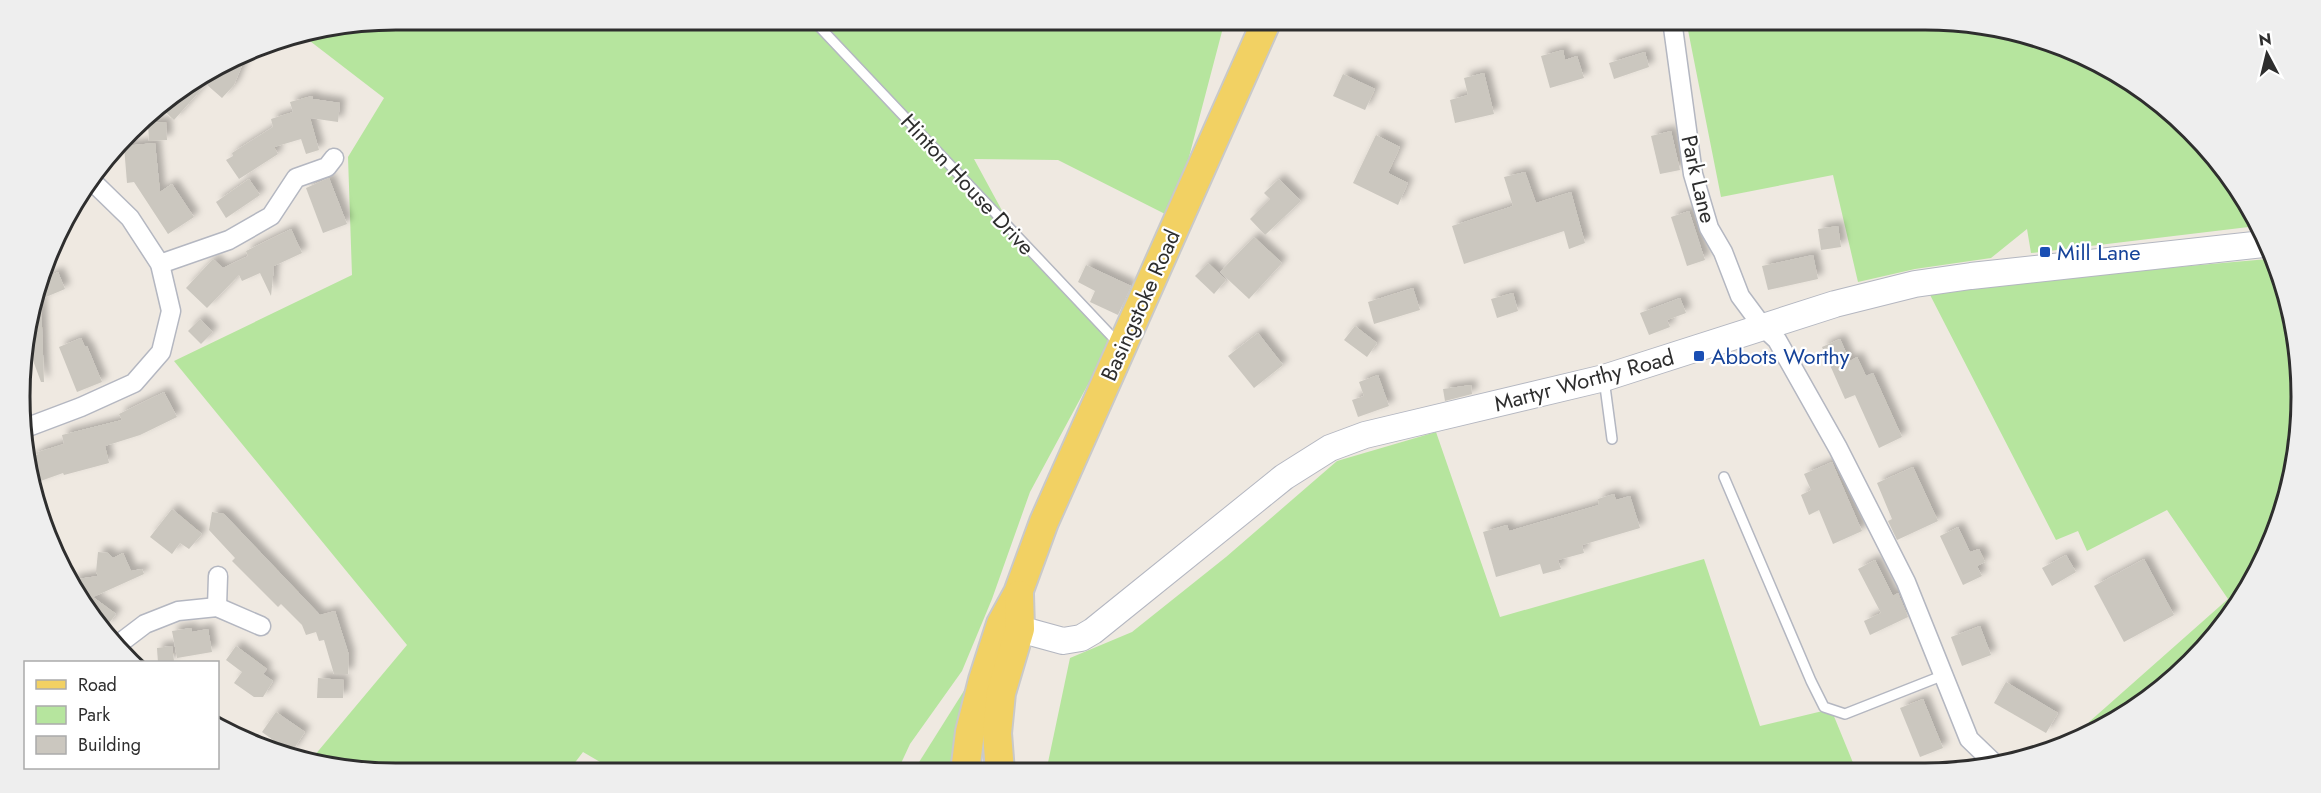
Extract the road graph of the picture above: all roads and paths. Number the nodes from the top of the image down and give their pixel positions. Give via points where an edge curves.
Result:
1 (822, 30) edge
2 (1263, 30) edge
3 (1673, 30) edge
4 (334, 158) dead end
5 (97, 186) edge
6 (2258, 245) edge
7 (160, 264) junction
8 (1762, 327) junction
9 (1122, 348) junction
10 (1604, 378) junction
11 (31, 426) edge
12 (1612, 439) dead end
13 (1724, 477) dead end
14 (218, 576) dead end
15 (217, 607) junction
16 (261, 626) dead end
17 (1011, 627) junction
18 (123, 641) edge
19 (1944, 675) junction
20 (1988, 757) edge
21 (966, 763) edge
22 (995, 763) edge

1 - 9 lane, Hinton House Drive
2 - 9 main road, Basingstoke Road
3 - 8 street, Park Lane via 1693,174 1709,228 1740,296
4 - 7 street via 327,167 296,178 271,216 229,240
5 - 7 street via 130,218
6 - 8 main road, Martyr Worthy Road via 1915,284
7 - 11 street via 171,311 160,352 134,383
8 - 10 main road, Martyr Worthy Road
8 - 19 street via 1777,340 1838,448 1906,582
9 - 17 main road, Basingstoke Road via 1044,522 1018,593
10 - 12 lane
10 - 17 main road, Martyr Worthy Road via 1345,441 1284,477 1081,638 1063,641
13 - 19 lane via 1824,707 1845,714
14 - 15 street
15 - 16 street
15 - 18 street via 178,610 145,624
17 - 21 main road, Basingstoke Road via 983,680
17 - 22 main road, Basingstoke Road
19 - 20 street via 1969,739

